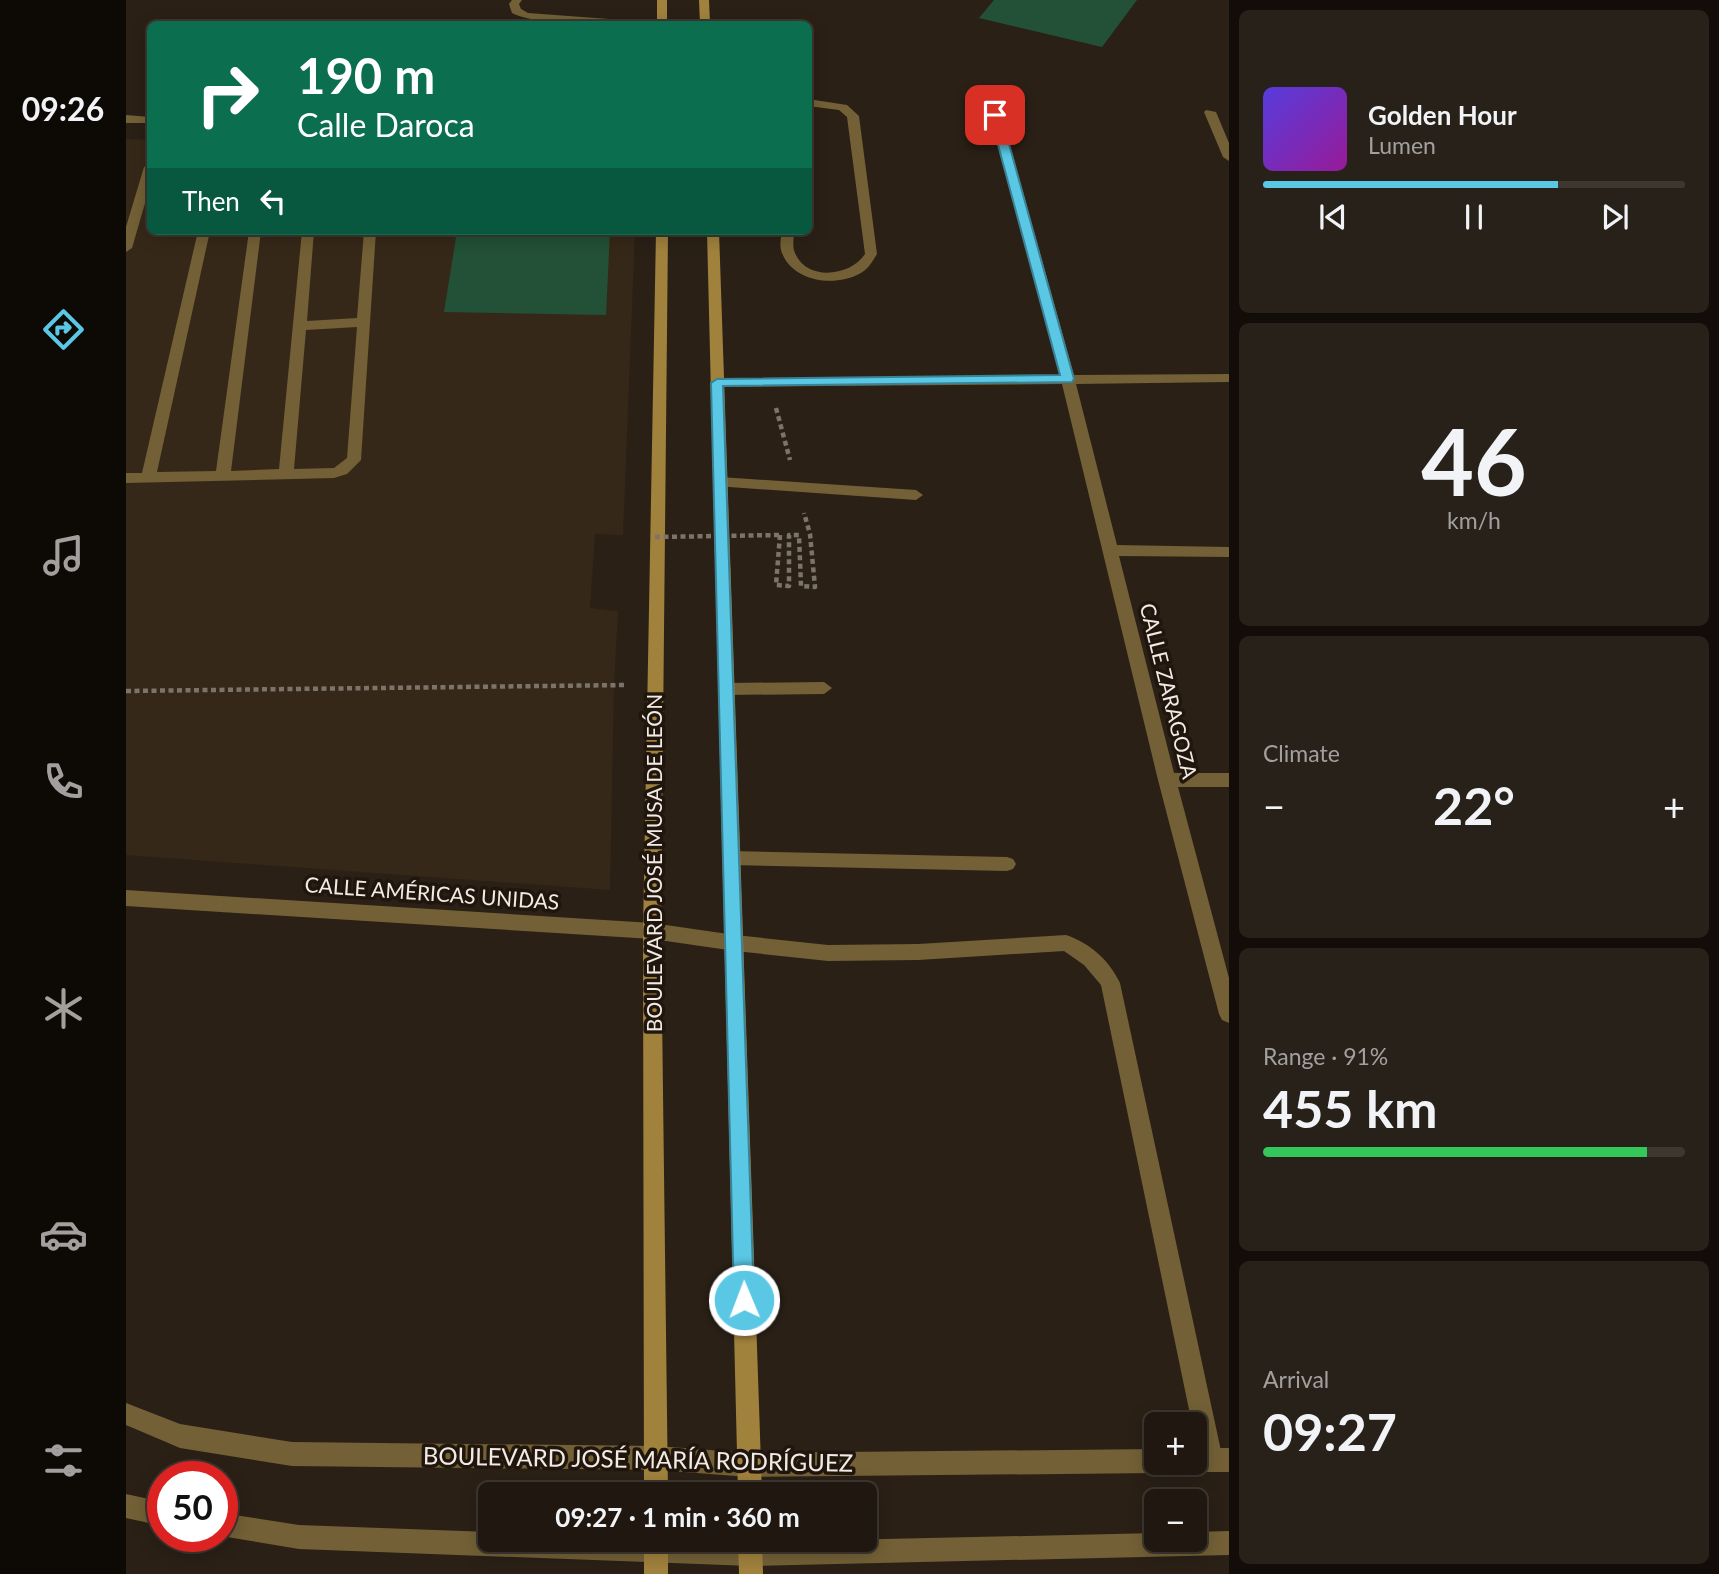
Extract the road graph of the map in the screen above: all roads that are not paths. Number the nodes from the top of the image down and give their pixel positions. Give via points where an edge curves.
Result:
1 (517, 0) edge
2 (662, 0) edge
3 (704, 0) edge
4 (595, 21) edge
5 (662, 21) edge
6 (705, 21) edge
7 (988, 88) dead end
8 (812, 103) edge
9 (1210, 112) dead end
10 (126, 119) edge
11 (147, 120) edge
12 (1229, 157) edge
13 (147, 177) edge
14 (203, 235) edge
15 (254, 235) edge
16 (308, 235) edge
17 (370, 235) edge
18 (662, 235) edge
19 (713, 235) edge
20 (788, 235) edge
21 (126, 248) edge
22 (364, 322) junction
23 (300, 326) junction
24 (1229, 378) edge
25 (1068, 379) junction
26 (717, 383) junction
27 (286, 475) junction
28 (223, 477) junction
29 (126, 478) edge
30 (148, 478) junction
31 (720, 482) junction
32 (916, 495) dead end
33 (1111, 550) junction
34 (1229, 552) edge
35 (824, 688) dead end
36 (727, 689) junction
37 (1167, 780) junction
38 (1229, 780) edge
39 (732, 858) junction
40 (1007, 864) dead end
41 (126, 898) edge
42 (652, 931) junction
43 (735, 943) junction
44 (1229, 1014) edge
45 (126, 1414) edge
46 (657, 1458) junction
47 (1212, 1460) edge
48 (1144, 1461) edge
49 (749, 1465) junction
50 (656, 1482) edge
51 (750, 1482) edge
52 (126, 1506) edge
53 (147, 1511) edge
54 (238, 1527) edge
55 (478, 1541) edge
56 (1229, 1544) edge
57 (656, 1552) edge
58 (719, 1552) edge
59 (751, 1556) edge
60 (656, 1574) edge

1 - 4 street via 516,11 526,16
2 - 5 main road
3 - 6 main road
7 - 25 street, CALLE ZARAGOZA
8 - 20 street via 843,107 852,116 871,254 868,264 854,273 816,276 794,261 788,252
9 - 12 street
10 - 11 street
13 - 21 street
14 - 30 street
15 - 28 street
16 - 23 street
17 - 22 street
18 - 42 main road, BOULEVARD JOSÉ MUSA DE LEÓN
19 - 26 main road
22 - 23 street
22 - 27 street via 354,460 334,473
23 - 27 street
24 - 25 street
25 - 26 street
25 - 33 street, CALLE ZARAGOZA
26 - 31 main road
27 - 28 street
28 - 30 street
29 - 30 street
31 - 32 street
31 - 36 main road
33 - 34 street
33 - 37 street, CALLE ZARAGOZA
35 - 36 street
36 - 39 main road
37 - 38 street
37 - 44 street, CALLE ZARAGOZA
39 - 40 street
39 - 43 main road
41 - 42 street, CALLE AMÉRICAS UNIDAS
42 - 43 street, CALLE AMÉRICAS UNIDAS
42 - 46 main road, BOULEVARD JOSÉ MUSA DE LEÓN
43 - 47 street, CALLE AMÉRICAS UNIDAS via 841,953 918,953 1066,943 1099,965 1110,983
43 - 49 main road
45 - 46 street, BOULEVARD JOSÉ MARÍA RODRÍGUEZ via 180,1436 292,1454
46 - 49 street, BOULEVARD JOSÉ MARÍA RODRÍGUEZ
46 - 50 main road, BOULEVARD JOSÉ MUSA DE LEÓN
48 - 49 street, BOULEVARD JOSÉ MARÍA RODRÍGUEZ
49 - 51 main road
52 - 53 street
54 - 55 street via 299,1537
56 - 59 street
57 - 60 main road
58 - 59 street

